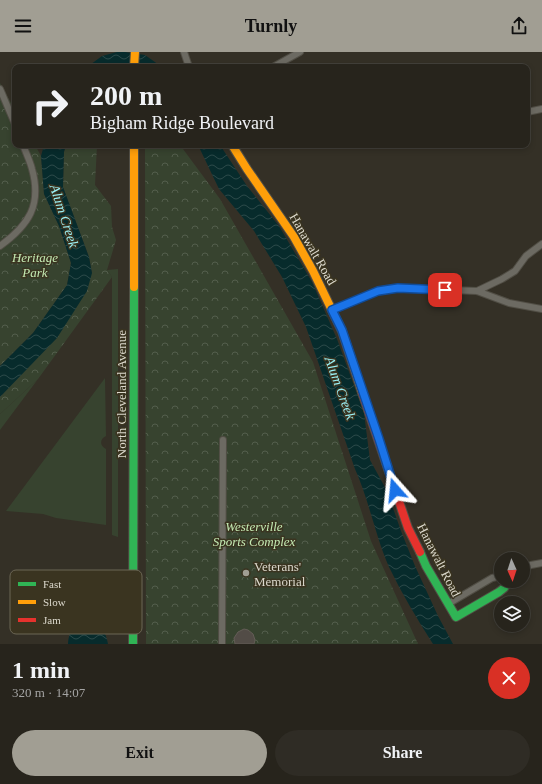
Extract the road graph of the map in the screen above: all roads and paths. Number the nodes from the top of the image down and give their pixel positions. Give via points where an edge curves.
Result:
1 (135, 52) edge
2 (184, 52) edge
3 (300, 52) edge
4 (134, 64) edge
5 (188, 64) edge
6 (278, 64) edge
7 (0, 89) edge
8 (542, 109) edge
9 (530, 111) edge
10 (12, 117) edge
11 (24, 148) edge
12 (134, 148) edge
13 (234, 148) edge
14 (542, 244) edge
15 (0, 246) edge
16 (477, 291) junction
17 (542, 309) edge
18 (332, 310) junction
19 (223, 440) dead end
20 (542, 563) edge
21 (530, 566) edge
22 (133, 570) edge
23 (494, 578) edge
24 (504, 588) edge
25 (448, 604) junction
26 (133, 634) edge
27 (133, 644) edge
28 (222, 644) edge

1 - 4 street
2 - 5 street
3 - 6 street
7 - 10 street
8 - 9 street
11 - 15 street via 32,167 36,196 28,219
12 - 22 street, North Cleveland Avenue
13 - 18 street, Hanawalt Road via 294,238
14 - 16 street via 526,256 515,272
16 - 17 street via 508,303
16 - 18 street via 398,288 378,291
18 - 25 street, Hanawalt Road via 344,337 408,528
19 - 28 street
20 - 21 street
23 - 25 street
24 - 25 street, Hanawalt Road via 456,617
26 - 27 street, North Cleveland Avenue

